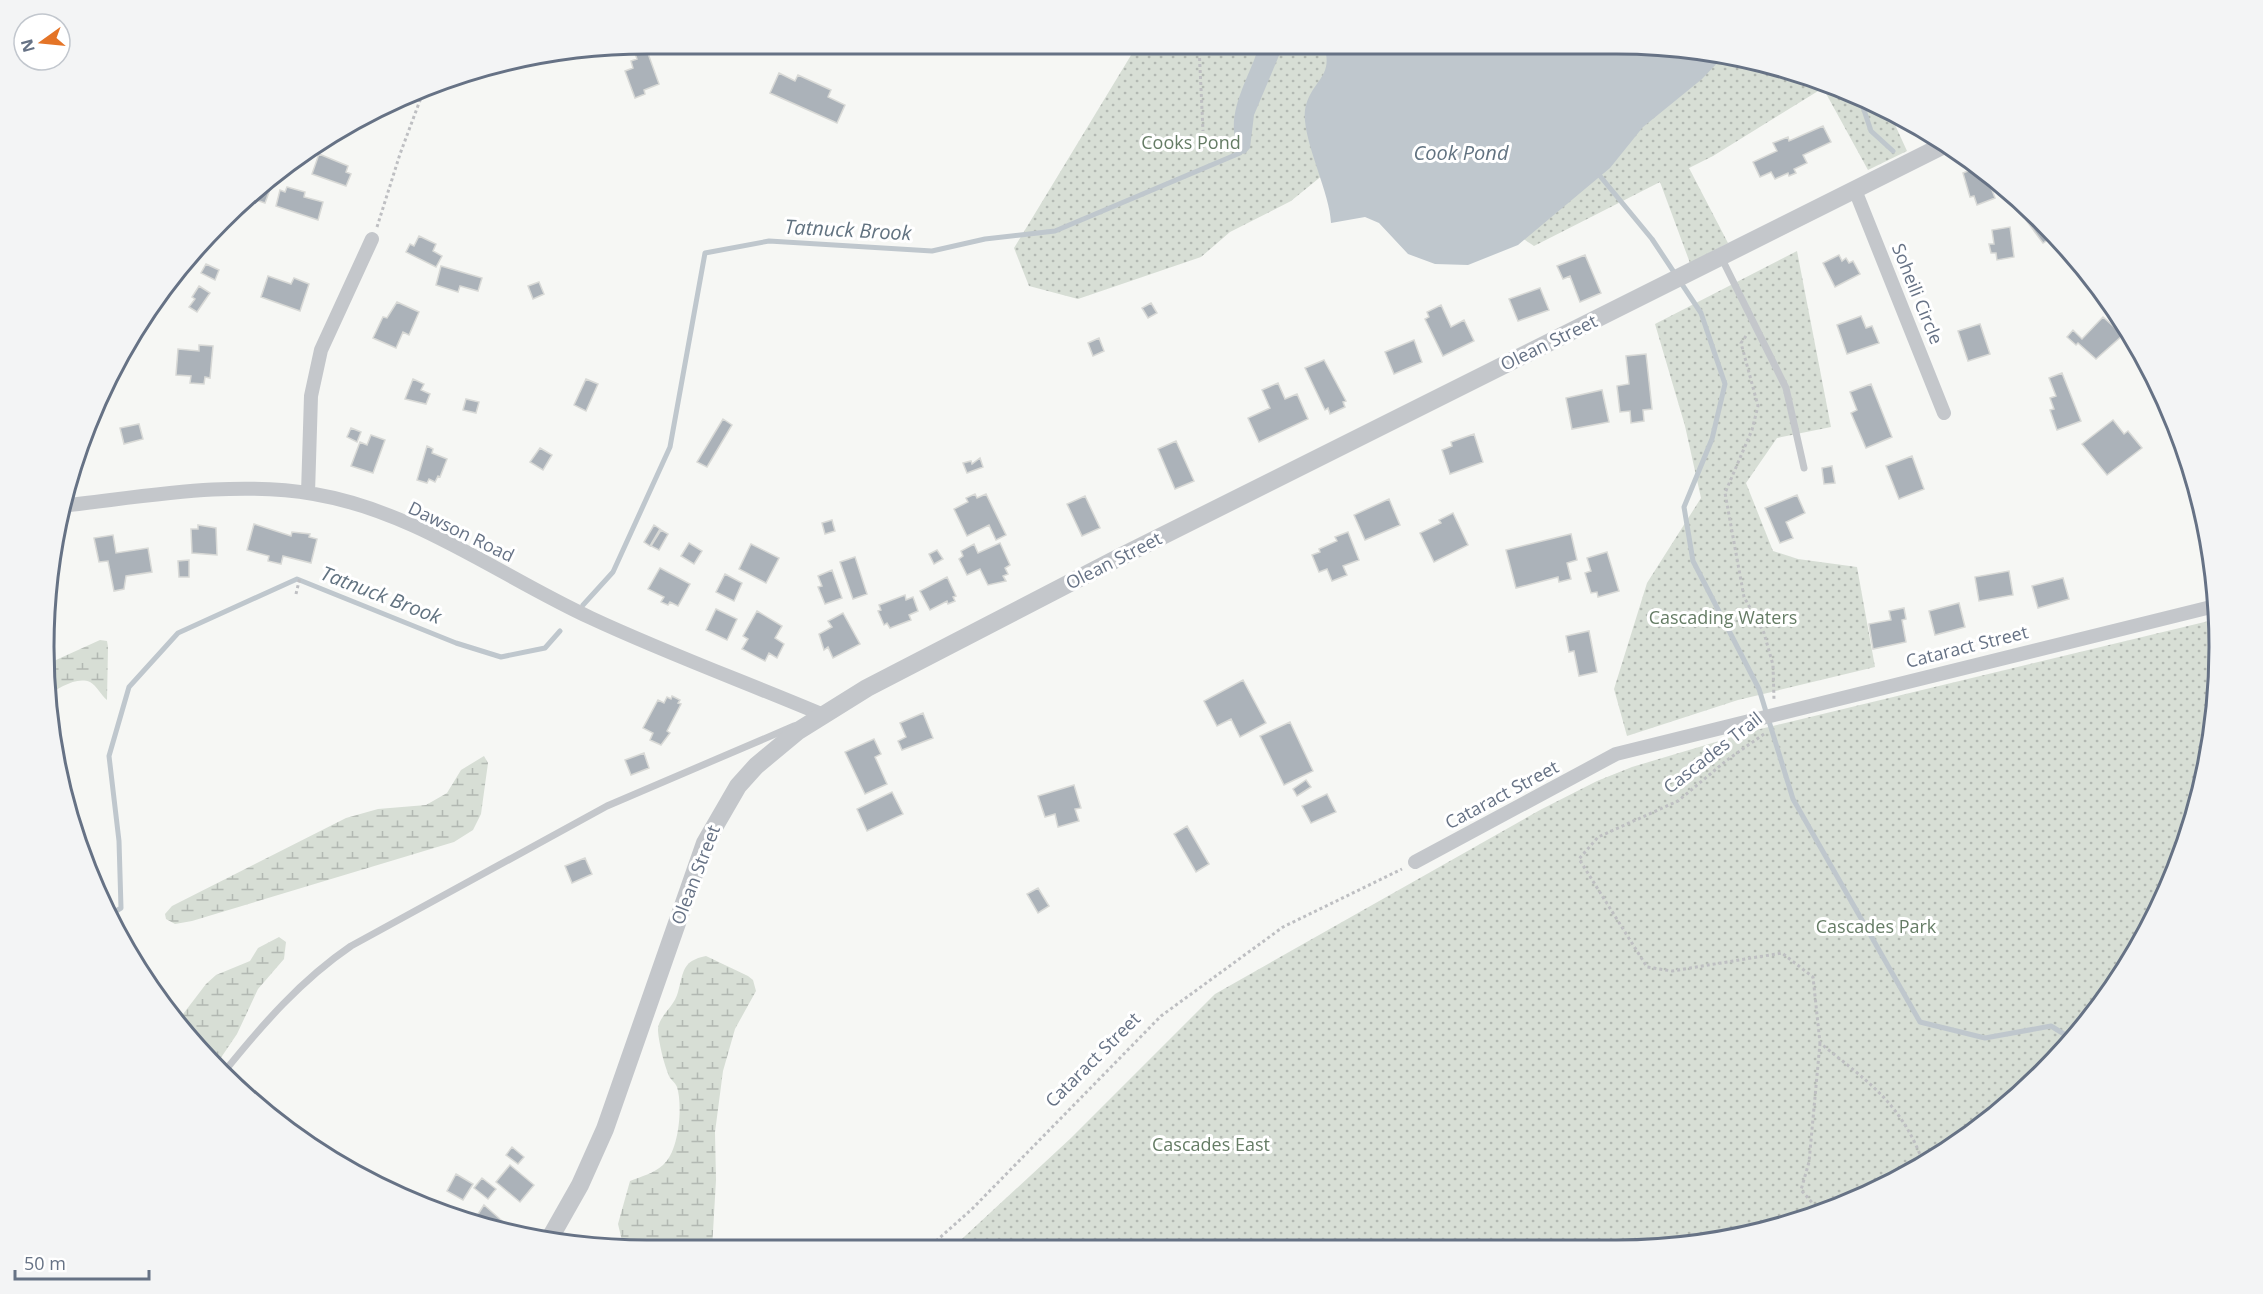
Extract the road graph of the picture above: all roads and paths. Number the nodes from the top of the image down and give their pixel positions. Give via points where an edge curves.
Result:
1 (1199, 54) edge
2 (421, 99) edge
3 (1203, 131) dead end
4 (1937, 149) edge
5 (1855, 189) junction
6 (372, 240) joint
7 (1721, 256) junction
8 (1755, 324) junction
9 (1944, 413) dead end
10 (1804, 468) dead end
11 (308, 494) junction
12 (71, 505) edge
13 (300, 578) dead end
14 (296, 594) dead end
15 (2208, 608) edge
16 (821, 714) junction
17 (1773, 715) junction
18 (1415, 862) joint
19 (1820, 1043) junction
20 (229, 1067) edge
21 (1921, 1155) edge
22 (1815, 1206) edge
23 (553, 1232) edge
24 (937, 1240) edge

1 - 3 path
2 - 6 path
4 - 5 street, Olean Street
5 - 7 street, Olean Street
5 - 9 street, Soheili Circle
6 - 11 street via 321,350 311,396
7 - 8 lane
7 - 16 street, Olean Street via 1110,562
8 - 10 lane via 1786,388
8 - 17 path, Cascades Trail via 1741,343 1758,406 1725,494 1744,597 1764,633 1773,665
11 - 12 street, Dawson Road via 196,491
11 - 16 street, Dawson Road via 338,500 429,532 590,618
13 - 14 path
15 - 17 street, Cataract Street
16 - 20 lane via 607,806 351,946 298,989
16 - 23 street, Olean Street via 777,747 738,786 705,843 605,1129
17 - 18 street, Cataract Street via 1616,754
17 - 19 path, Cascades Trail via 1775,726 1678,801 1598,837 1579,859 1647,967 1672,970 1782,953 1790,959 1813,977
18 - 24 path, Cataract Street via 1283,927 1161,1016
19 - 21 path via 1884,1094
19 - 22 path via 1809,1162 1801,1190

